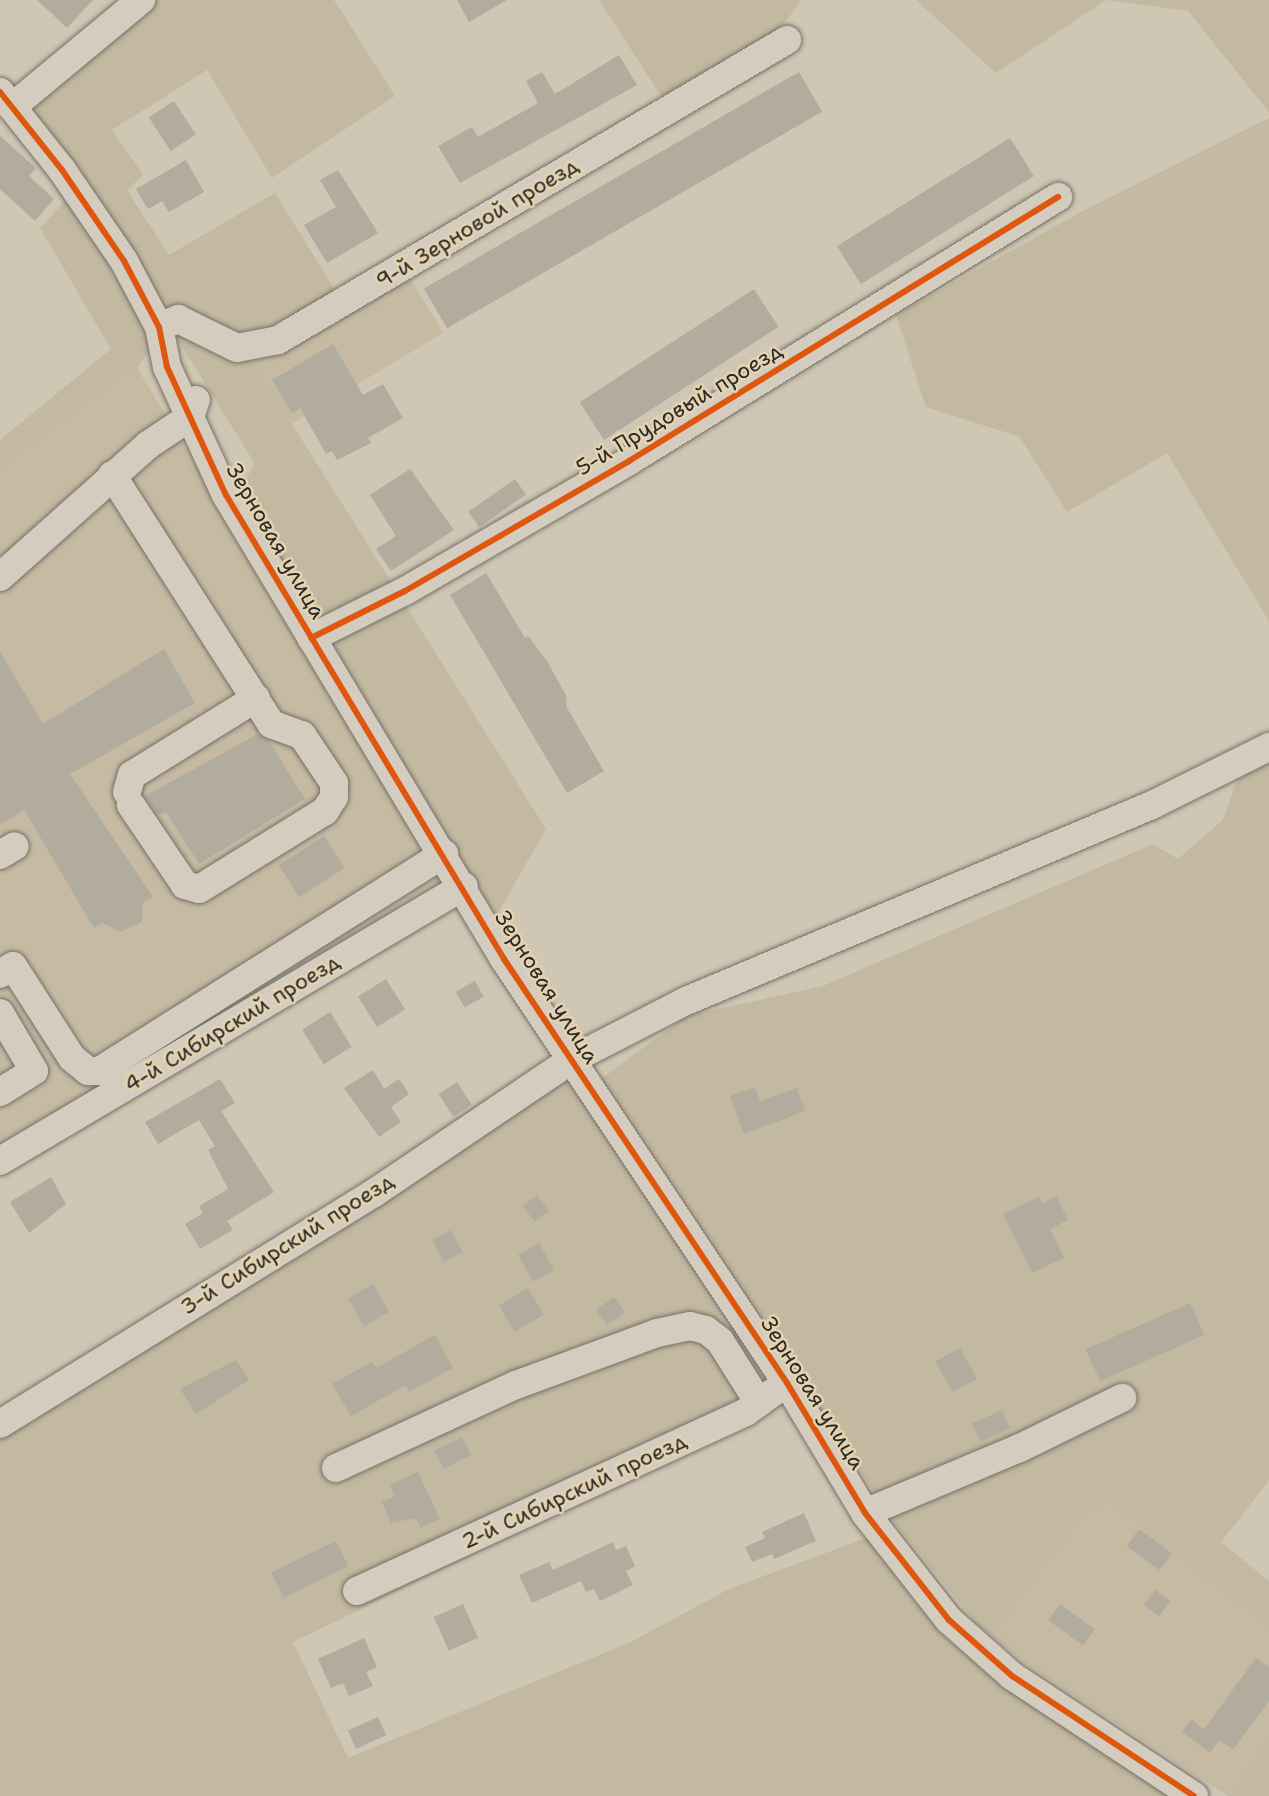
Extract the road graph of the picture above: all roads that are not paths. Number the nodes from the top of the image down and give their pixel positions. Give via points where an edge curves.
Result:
1 (141, 0) edge
2 (787, 40) dead end
3 (6, 100) edge
4 (1058, 197) dead end
5 (159, 327) junction
6 (190, 417) junction
7 (112, 476) junction
8 (0, 577) edge
9 (312, 638) junction
10 (256, 698) junction
11 (1269, 747) edge
12 (444, 854) junction
13 (464, 886) junction
14 (0, 974) edge
15 (0, 1014) edge
16 (571, 1059) junction
17 (0, 1092) edge
18 (0, 1161) edge
19 (787, 1383) junction
20 (1122, 1398) dead end
21 (759, 1403) junction
22 (0, 1424) edge
23 (336, 1468) dead end
24 (865, 1513) junction
25 (357, 1591) dead end
26 (1194, 1796) edge

1 - 3 street
2 - 5 street, 9-й Зерновой проезд via 278,340 237,348 178,319
3 - 5 street, Зерновая улица via 62,170 124,261
4 - 9 street, 5-й Прудовый проезд via 629,461 405,591
5 - 6 street, Зерновая улица via 167,367
6 - 7 street
6 - 9 street, Зерновая улица via 226,495
7 - 8 street
7 - 10 street
9 - 12 street, Зерновая улица
10 - 10 street via 132,774 129,798 185,885 199,889 325,811 334,797 334,783 302,735 271,724
11 - 16 street, 3-й Сибирский проезд via 1152,805 686,1001
12 - 13 street, Зерновая улица
12 - 14 street via 99,1071 88,1071 72,1058 14,966
13 - 16 street, Зерновая улица via 504,959
13 - 18 street, 4-й Сибирский проезд
15 - 17 street via 34,1071
16 - 19 street, Зерновая улица
16 - 22 street, 3-й Сибирский проезд via 374,1192
19 - 21 street, 2-й Сибирский проезд
19 - 24 street, Зерновая улица
20 - 24 street via 1020,1448
21 - 23 street via 720,1341 706,1330 690,1326 657,1333 516,1385
21 - 25 street, 2-й Сибирский проезд
24 - 26 street, Зерновая улица via 949,1620 1012,1676

